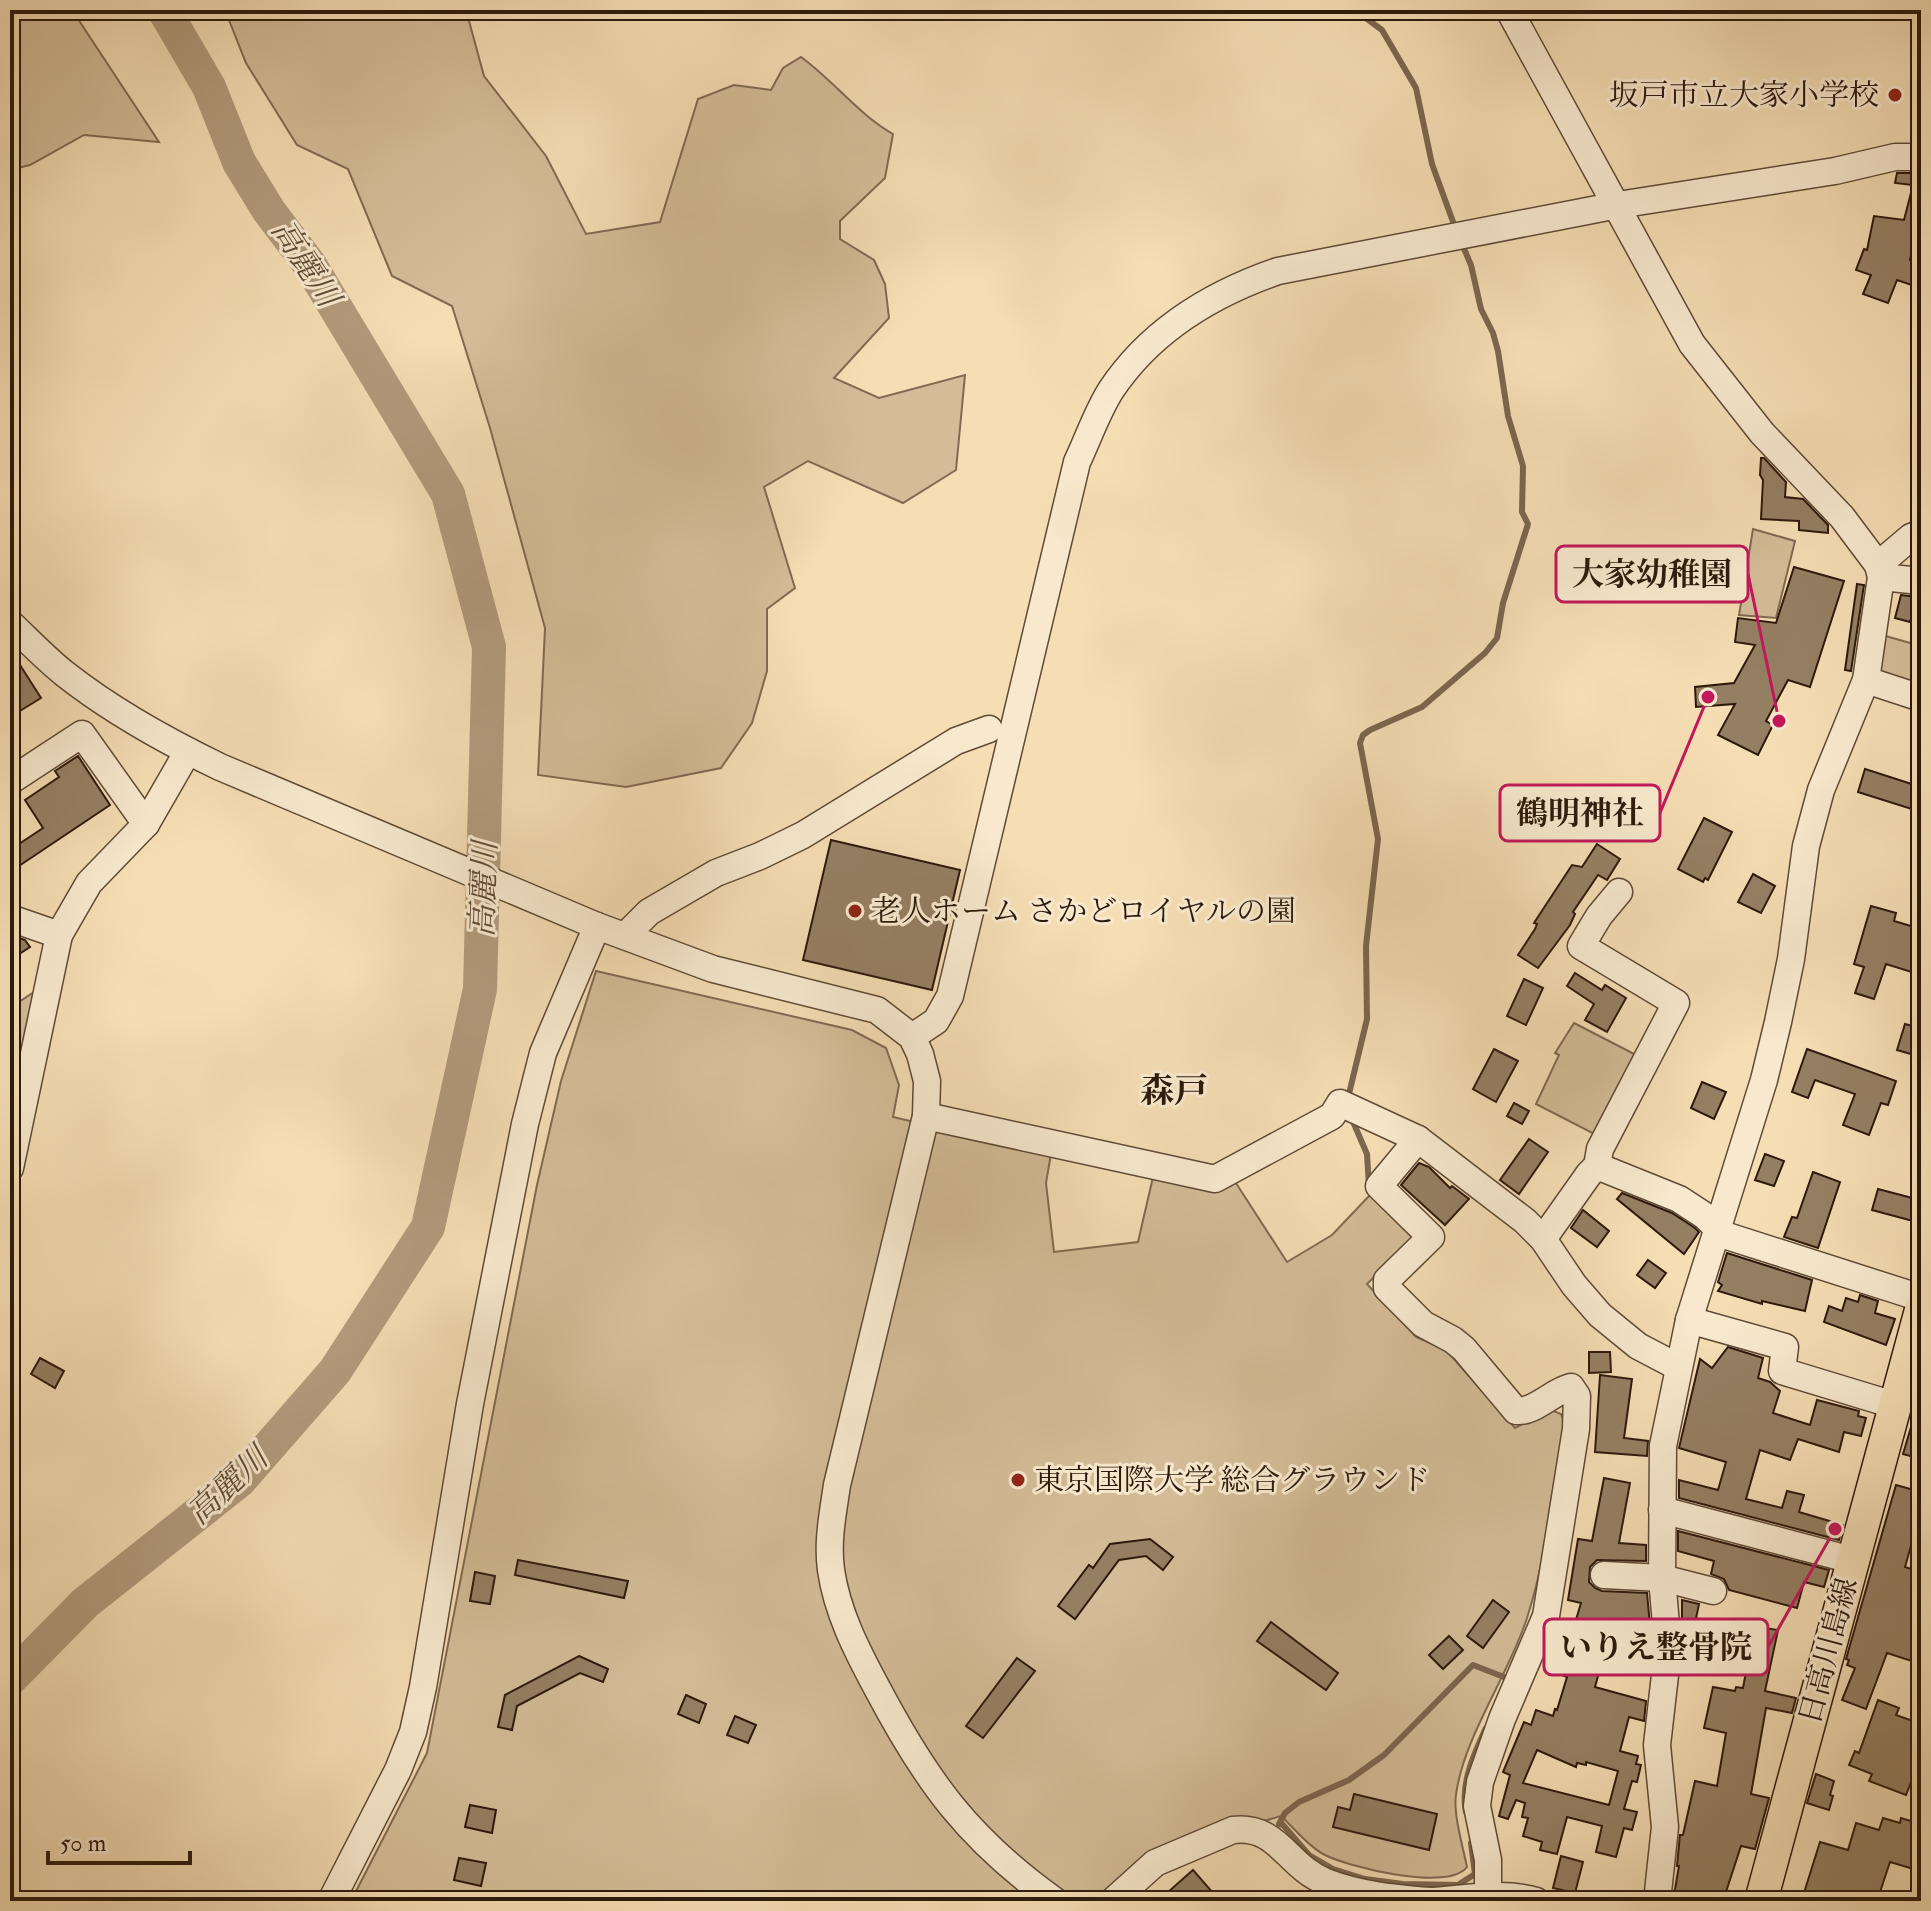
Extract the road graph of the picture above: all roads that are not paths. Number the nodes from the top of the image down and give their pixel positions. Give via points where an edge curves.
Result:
1 (1509, 10) edge
2 (1921, 157) edge
3 (1618, 205) junction
4 (1921, 533) edge
5 (1879, 571) junction
6 (1921, 581) edge
7 (11, 626) edge
8 (1866, 680) junction
9 (1921, 698) edge
10 (989, 729) dead end
11 (188, 751) junction
12 (10, 781) edge
13 (146, 824) junction
14 (1619, 892) dead end
15 (10, 918) edge
16 (597, 926) junction
17 (59, 935) junction
18 (625, 936) junction
19 (912, 1037) junction
20 (926, 1116) junction
21 (1418, 1139) junction
22 (10, 1166) edge
23 (1597, 1166) junction
24 (1717, 1228) junction
25 (1543, 1239) junction
26 (1921, 1298) edge
27 (1921, 1310) edge
28 (1689, 1320) junction
29 (1678, 1367) junction
30 (1894, 1405) junction
31 (1662, 1510) junction
32 (1852, 1560) junction
33 (1604, 1575) dead end
34 (1662, 1578) junction
35 (1713, 1591) dead end
36 (1488, 1898) junction
37 (331, 1901) edge
38 (1055, 1901) edge
39 (1113, 1901) edge
40 (1431, 1901) edge
41 (1536, 1901) edge
42 (1657, 1901) edge
43 (1761, 1901) edge

1 - 3 street
2 - 3 street via 1895,157
3 - 5 street via 1692,344 1737,405 1842,517
3 - 19 street via 1278,271 1201,305 1144,351 1111,391 1077,462 950,996 936,1021
4 - 5 street
5 - 6 street
5 - 8 street
7 - 11 street via 109,705
8 - 9 street
8 - 24 street via 1821,790 1806,846 1778,1022
10 - 18 street via 956,741 803,835 716,873 649,912
11 - 13 street
11 - 16 street
12 - 13 street via 82,734
13 - 17 street via 89,883
14 - 23 street via 1581,946 1676,1003 1600,1149
15 - 17 street
16 - 18 street
16 - 37 street via 543,1053 525,1124 413,1732
17 - 22 street
18 - 19 street via 713,969 877,1010
19 - 20 street via 927,1081
20 - 21 street via 1215,1179 1332,1116 1340,1103
20 - 38 street via 837,1485 831,1566 844,1622 925,1773 994,1852
21 - 25 street
21 - 36 street via 1379,1186 1431,1237 1387,1280 1387,1288 1423,1324 1464,1349 1516,1411 1561,1389 1571,1387 1577,1396 1546,1616 1485,1762 1477,1806 1488,1860
23 - 24 street via 1679,1199
23 - 25 street
24 - 26 street via 1724,1235
24 - 28 street
25 - 29 street via 1600,1315 1638,1346
27 - 30 main road, 日高川島線
28 - 29 street
28 - 30 street via 1785,1347 1782,1371
29 - 31 street via 1663,1446
30 - 32 main road, 日高川島線
31 - 32 street
31 - 34 street
32 - 43 main road, 日高川島線
33 - 34 street
34 - 35 street
34 - 42 street via 1665,1675 1657,1745 1665,1827
36 - 40 street
36 - 41 street via 1509,1895
39 - 40 street via 1155,1863 1245,1829 1272,1839 1296,1864 1324,1881 1385,1897

